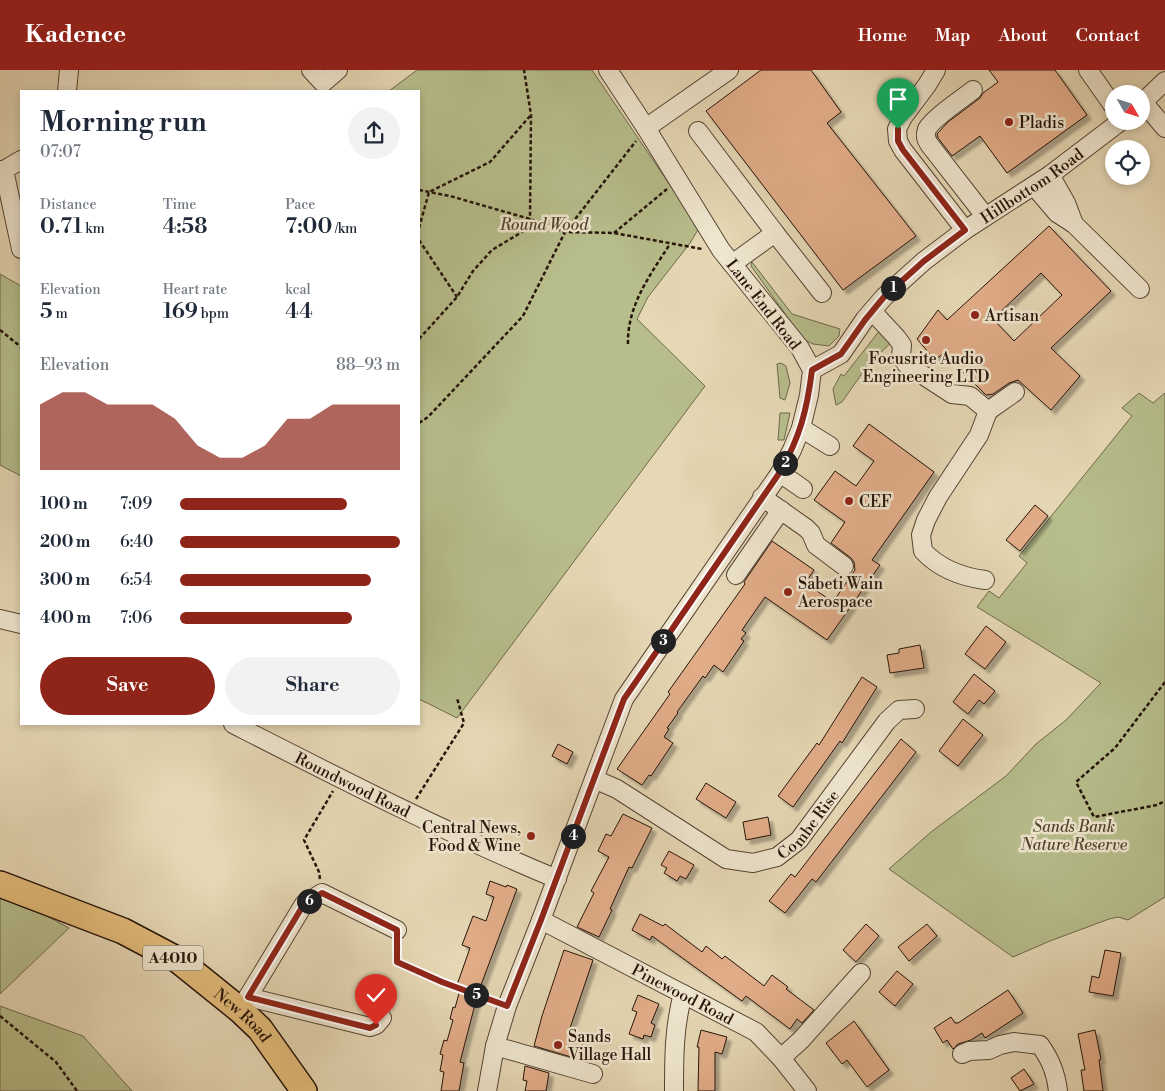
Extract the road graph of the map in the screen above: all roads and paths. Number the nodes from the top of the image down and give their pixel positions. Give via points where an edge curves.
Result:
1 (69, 70) edge
2 (311, 70) edge
3 (338, 70) edge
4 (524, 70) edge
5 (608, 70) edge
6 (729, 70) edge
7 (936, 70) edge
8 (1088, 70) edge
9 (1165, 81) edge
10 (67, 90) edge
11 (973, 90) dead end
12 (1105, 94) edge
13 (1150, 95) edge
14 (1150, 110) edge
15 (532, 115) junction
16 (1164, 123) edge
17 (646, 128) junction
18 (1109, 130) edge
19 (698, 131) dead end
20 (20, 161) edge
21 (2, 170) edge
22 (1050, 174) junction
23 (679, 180) junction
24 (1034, 186) junction
25 (420, 190) edge
26 (430, 192) junction
27 (985, 216) junction
28 (530, 219) junction
29 (1074, 224) junction
30 (420, 225) edge
31 (965, 230) junction
32 (566, 232) junction
33 (614, 233) junction
34 (775, 233) junction
35 (420, 242) edge
36 (20, 244) edge
37 (670, 244) junction
38 (721, 250) junction
39 (732, 264) junction
40 (1140, 289) dead end
41 (822, 293) dead end
42 (457, 297) junction
43 (872, 311) junction
44 (0, 330) edge
45 (420, 338) edge
46 (628, 344) dead end
47 (20, 346) edge
48 (812, 370) junction
49 (1015, 392) dead end
50 (988, 411) junction
51 (420, 422) edge
52 (802, 428) junction
53 (830, 446) dead end
54 (780, 472) junction
55 (803, 489) dead end
56 (762, 497) junction
57 (781, 510) junction
58 (844, 566) dead end
59 (736, 575) dead end
60 (985, 580) dead end
61 (0, 619) edge
62 (20, 624) edge
63 (1165, 682) edge
64 (456, 698) dead end
65 (915, 709) dead end
66 (235, 725) edge
67 (339, 778) junction
68 (594, 779) junction
69 (1165, 801) edge
70 (408, 811) junction
71 (557, 878) junction
72 (0, 884) edge
73 (322, 893) junction
74 (541, 920) junction
75 (397, 930) joint
76 (861, 973) dead end
77 (683, 994) junction
78 (244, 1003) junction
79 (507, 1006) junction
80 (0, 1016) edge
81 (382, 1018) dead end
82 (495, 1046) junction
83 (962, 1054) dead end
84 (781, 1058) junction
85 (593, 1074) dead end
86 (77, 1091) edge
87 (304, 1091) edge
88 (487, 1091) edge
89 (674, 1091) edge
90 (807, 1091) edge
91 (1058, 1091) edge

1 - 10 street
2 - 3 street via 323,83
4 - 15 path
5 - 17 street, Lane End Road
6 - 17 street
7 - 31 street via 903,117 898,141
8 - 12 street
9 - 13 street
11 - 27 street via 932,122 926,136
14 - 16 street
15 - 26 path via 490,162
15 - 28 path
17 - 23 street, Lane End Road
17 - 32 path
18 - 22 street, Hillbottom Road
19 - 34 street
20 - 21 street
21 - 36 street
22 - 24 street, Hillbottom Road
22 - 29 street
23 - 33 path
23 - 38 street, Lane End Road
24 - 27 street, Hillbottom Road
24 - 29 street via 1057,213
25 - 26 path
26 - 28 path
26 - 30 path
27 - 31 street, Hillbottom Road
28 - 32 path
28 - 42 path via 522,232 492,250
29 - 40 street
31 - 43 street, Hillbottom Road via 897,285
32 - 33 path
32 - 51 path via 523,316
33 - 37 path
34 - 39 street
34 - 41 street
35 - 42 path
37 - 38 path
37 - 46 path via 631,312
38 - 39 street, Lane End Road
39 - 48 street, Lane End Road via 800,348
42 - 45 path
43 - 48 street, Hillbottom Road via 841,354
43 - 50 street via 902,345 901,356 906,364 952,394 970,396
44 - 47 path
48 - 52 street
49 - 50 street
50 - 60 street via 979,435 938,498 921,535 922,551 933,562 968,578
52 - 53 street
52 - 54 street
54 - 55 street
54 - 56 street
56 - 57 street
56 - 68 street via 624,699
57 - 58 street via 806,528 820,549
57 - 59 street
61 - 62 street
63 - 69 path via 1115,748 1076,782 1094,817
64 - 70 path via 464,723
65 - 68 street, Combe Rise via 899,710 887,722 799,840 777,857 753,863 726,859 617,790
66 - 67 street, Roundwood Road
67 - 70 street, Roundwood Road
67 - 73 path via 304,840 319,872
68 - 71 street
70 - 71 street, Roundwood Road via 495,853
71 - 74 street
72 - 78 highway, New Road / A4010 via 123,931 178,960
73 - 75 street
73 - 78 street via 304,904
74 - 77 street, Pinewood Road
74 - 79 street
75 - 79 path via 397,962
76 - 84 street
77 - 84 street, Pinewood Road via 756,1032
77 - 89 street via 676,1018
78 - 81 street via 370,1028
78 - 87 highway, New Road / A4010
79 - 82 street
80 - 86 path via 56,1062
82 - 85 street
82 - 88 street
83 - 91 street via 1014,1042 1040,1045 1050,1058
84 - 90 street, Pinewood Road

